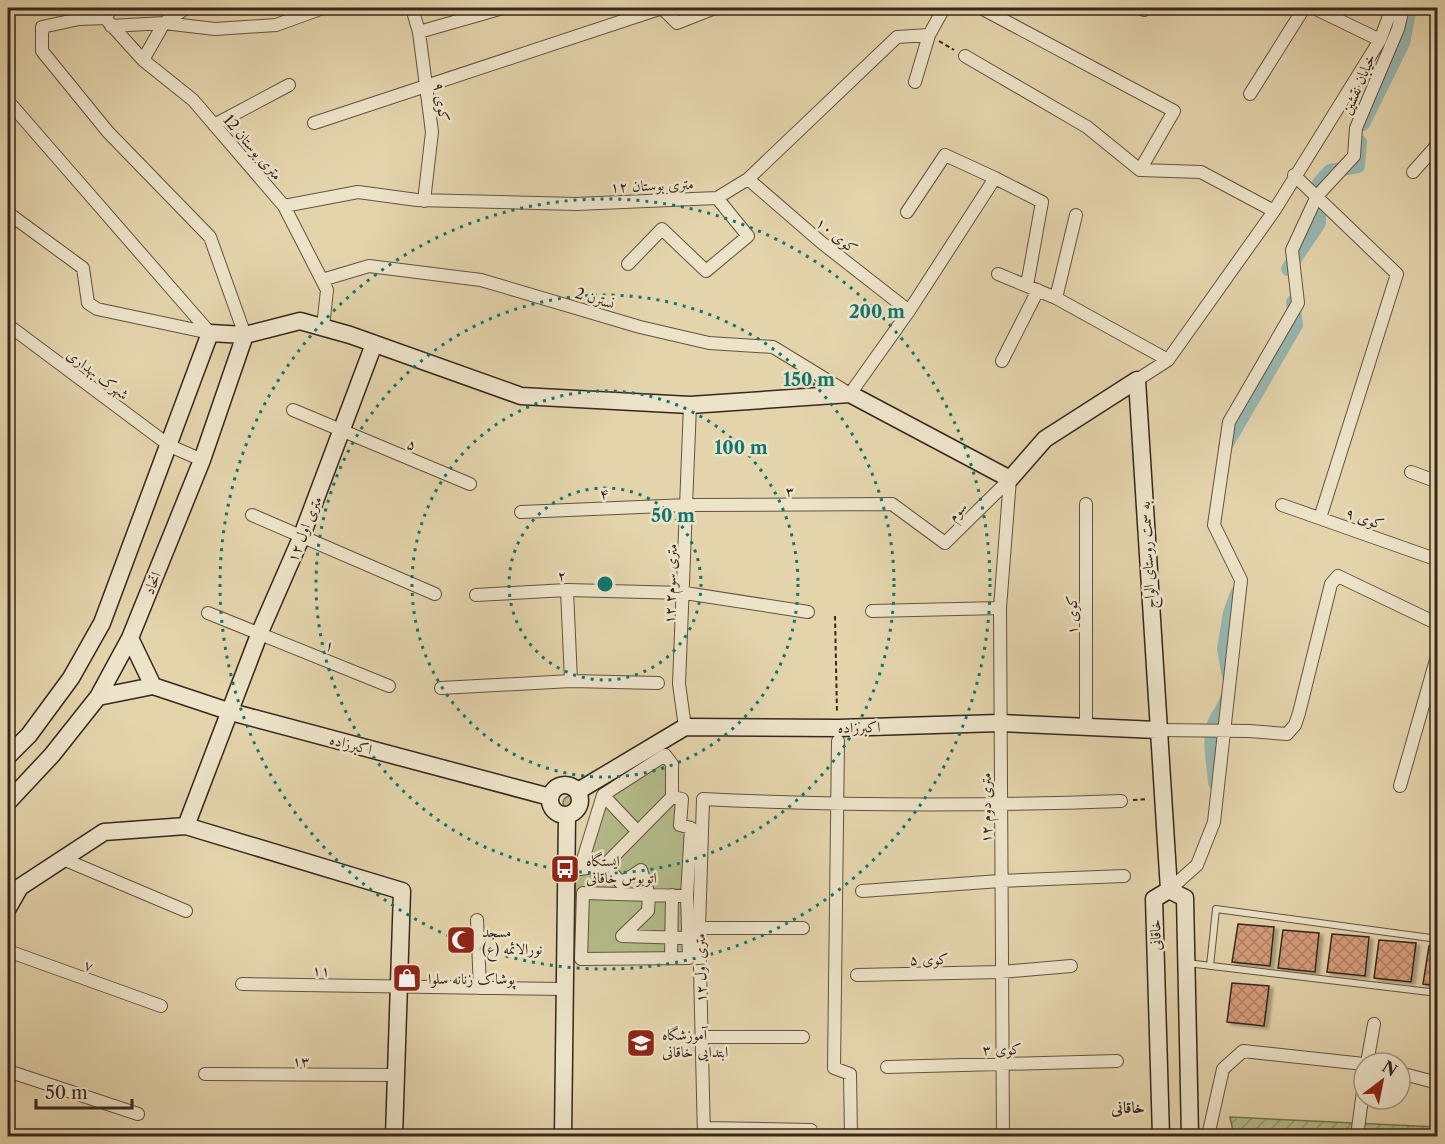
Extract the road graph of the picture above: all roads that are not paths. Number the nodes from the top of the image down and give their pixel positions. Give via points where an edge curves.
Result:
1 (186, 8) edge
2 (323, 8) edge
3 (412, 8) edge
4 (503, 8) edge
5 (715, 8) edge
6 (944, 8) edge
7 (981, 8) edge
8 (1304, 8) edge
9 (1314, 8) edge
10 (1392, 8) edge
11 (1403, 8) edge
12 (109, 17) edge
13 (164, 23) junction
14 (419, 32) junction
15 (929, 35) junction
16 (1380, 40) junction
17 (965, 56) road end
18 (143, 60) junction
19 (915, 82) dead end
20 (289, 85) dead end
21 (425, 87) junction
22 (1250, 94) dead end
23 (8, 101) edge
24 (314, 123) dead end
25 (214, 125) junction
26 (1437, 144) edge
27 (1140, 170) junction
28 (1413, 172) dead end
29 (1294, 175) junction
30 (995, 178) junction
31 (748, 179) junction
32 (1317, 196) junction
33 (717, 198) junction
34 (424, 201) junction
35 (284, 206) junction
36 (1274, 211) junction
37 (907, 212) dead end
38 (8, 213) edge
39 (1076, 215) dead end
40 (628, 264) dead end
41 (998, 274) dead end
42 (322, 280) junction
43 (1032, 287) junction
44 (1056, 298) junction
45 (909, 311) junction
46 (8, 325) edge
47 (323, 327) junction
48 (210, 333) junction
49 (245, 335) junction
50 (374, 344) junction
51 (1168, 360) junction
52 (1002, 361) dead end
53 (1137, 380) junction
54 (850, 394) junction
55 (690, 405) junction
56 (293, 410) dead end
57 (342, 431) junction
58 (170, 446) junction
59 (202, 460) junction
60 (1411, 472) dead end
61 (1010, 479) junction
62 (1437, 482) edge
63 (470, 484) dead end
64 (892, 504) joint
65 (1086, 504) dead end
66 (688, 505) junction
67 (1282, 505) dead end
68 (521, 512) dead end
69 (252, 515) dead end
70 (1320, 518) junction
71 (301, 538) junction
72 (1437, 560) edge
73 (567, 590) junction
74 (685, 592) junction
75 (435, 594) dead end
76 (476, 595) dead end
77 (1000, 608) junction
78 (872, 611) dead end
79 (808, 612) dead end
80 (208, 613) dead end
81 (1437, 624) edge
82 (260, 632) junction
83 (130, 638) junction
84 (1437, 653) edge
85 (571, 681) junction
86 (658, 683) dead end
87 (153, 686) junction
88 (389, 686) dead end
89 (441, 688) dead end
90 (98, 697) junction
91 (231, 712) junction
92 (999, 723) junction
93 (685, 727) junction
94 (1086, 727) junction
95 (1157, 730) junction
96 (1225, 731) junction
97 (838, 734) junction
98 (8, 756) edge
99 (1400, 786) dead end
100 (578, 791) junction
101 (603, 795) junction
102 (550, 797) junction
103 (672, 797) junction
104 (1121, 801) road end
105 (8, 802) edge
106 (1000, 805) junction
107 (836, 806) junction
108 (567, 816) junction
109 (186, 826) junction
110 (637, 831) junction
111 (63, 859) junction
112 (606, 865) junction
113 (1124, 876) dead end
114 (1000, 881) junction
115 (1169, 890) junction
116 (862, 891) dead end
117 (649, 895) junction
118 (672, 895) junction
119 (687, 896) junction
120 (8, 908) edge
121 (186, 911) dead end
122 (477, 920) dead end
123 (699, 928) junction
124 (803, 928) dead end
125 (671, 937) junction
126 (687, 938) junction
127 (1437, 939) edge
128 (8, 951) edge
129 (671, 957) junction
130 (1186, 963) junction
131 (1071, 966) dead end
132 (1210, 966) junction
133 (1001, 972) junction
134 (857, 975) dead end
135 (242, 984) dead end
136 (399, 986) junction
137 (480, 988) junction
138 (564, 989) junction
139 (1437, 993) edge
140 (161, 1006) dead end
141 (1374, 1024) dead end
142 (701, 1037) junction
143 (803, 1037) dead end
144 (1368, 1051) edge
145 (1117, 1061) dead end
146 (1352, 1062) edge
147 (1002, 1064) junction
148 (887, 1066) dead end
149 (8, 1071) edge
150 (205, 1074) dead end
151 (396, 1075) junction
152 (1412, 1076) edge
153 (1437, 1083) edge
154 (1360, 1111) edge
155 (138, 1114) dead end
156 (811, 1130) dead end
157 (704, 1132) edge
158 (394, 1137) edge
159 (563, 1137) edge
160 (851, 1137) edge
161 (1003, 1137) edge
162 (1161, 1137) edge
163 (1190, 1137) edge
164 (1208, 1137) edge
165 (1357, 1137) edge

1 - 13 street
2 - 13 street via 276,25 215,28
3 - 14 street, کوی ۹
4 - 14 street
5 - 21 street via 677,23 662,8
6 - 15 street
7 - 27 street via 1174,111
8 - 22 street
9 - 16 street
10 - 16 street
11 - 32 street, خیابان نقشین via 1398,29 1356,128 1354,156
12 - 13 street
12 - 18 street, 12 متری بوستان
12 - 49 street via 79,18 42,27 42,51 108,132 210,237
13 - 18 street
14 - 21 street, کوی ۹
15 - 19 street
15 - 31 street, ۱۲ متری بوستان via 897,37
16 - 29 street
17 - 27 street via 1087,127
18 - 25 street, 12 متری بوستان via 193,100
20 - 25 street
21 - 24 street
21 - 34 street, کوی ۹ via 432,132
23 - 48 street
25 - 35 street, 12 متری بوستان
26 - 28 street
27 - 36 street via 1201,172
29 - 32 street
29 - 36 street
30 - 37 street via 945,155
30 - 43 street via 1042,202
30 - 45 street
31 - 33 street, ۱۲ متری بوستان
31 - 45 street, کوی ۱۰
32 - 70 street via 1396,274
32 - 96 street, خیابان نقشین via 1292,250 1298,303 1229,423 1214,525 1241,580
33 - 34 street, ۱۲ متری بوستان via 576,204
33 - 40 street via 748,236 706,271 662,230
34 - 35 street, ۱۲ متری بوستان via 358,192
35 - 42 street, 12 متری بوستان
36 - 51 street
38 - 48 street via 83,268 88,303 97,309
39 - 44 street
41 - 43 street
42 - 47 street, 12 متری بوستان via 327,290
42 - 54 street, نسترن 2 via 369,266 481,280 709,343 773,347
43 - 44 street
43 - 52 street
44 - 51 street
45 - 54 street
46 - 58 street, شهرک بهداری
47 - 49 street via 300,321
47 - 50 street
48 - 49 street
48 - 58 street
49 - 59 street, اتحاد
50 - 55 street via 521,396
50 - 57 street, ۱۲ متری اول
51 - 53 street
53 - 61 street via 1044,439
53 - 95 street, به سمت روستای الواج
54 - 55 street
54 - 61 street
55 - 66 street, ۱۲ متری سوم۲
56 - 57 street, ۵
57 - 63 street, ۵
57 - 71 street, ۱۲ متری اول
58 - 59 street, شهرک بهداری
58 - 98 street via 102,622 71,678 29,735
59 - 83 street, اتحاد
60 - 62 street
61 - 64 street, سوم via 945,543
61 - 77 street, ۱۲ متری دوم
64 - 66 street, ۳
65 - 94 street, کوی ۱
66 - 68 street, ۴
66 - 74 street, ۱۲ متری سوم۲
67 - 70 street, کوی ۹
69 - 71 street
70 - 72 street, کوی ۹
71 - 75 street
71 - 82 street, ۱۲ متری اول
73 - 74 street, ۲
73 - 76 street, ۲
73 - 85 street
74 - 79 street
74 - 93 street, ۱۲ متری سوم۲ via 679,684
77 - 78 street
77 - 92 street, ۱۲ متری دوم
80 - 82 street
81 - 96 street via 1338,576 1331,584 1295,725 1287,734
82 - 88 street, ۱
82 - 91 street, ۱۲ متری اول
83 - 87 street
83 - 90 street, اتحاد
84 - 99 street
85 - 86 street
85 - 89 street
87 - 90 street
87 - 91 street, اکبرزاده
90 - 105 street, اتحاد via 52,756
91 - 102 street, اکبرزاده
91 - 109 street, ۱۲ متری اول
92 - 94 street, اکبرزاده
92 - 97 street, اکبرزاده
92 - 106 street, ۱۲ متری دوم
93 - 97 street, اکبرزاده
93 - 100 street
94 - 95 street, اکبرزاده
95 - 96 street
95 - 115 street, به سمت روستای الواج
96 - 115 street, خیابان نقشین via 1214,822 1197,865
97 - 107 street
100 - 102 street via 564,785 555,788
100 - 108 street via 579,806
101 - 103 street via 664,755 672,764
101 - 110 street
101 - 112 street via 580,869
102 - 108 street via 554,810
103 - 110 street
103 - 119 street via 682,799 680,825 691,828
104 - 106 street
106 - 107 street
106 - 114 street, ۱۲ متری دوم
107 - 123 street, ۱۲ متری اول via 704,799
107 - 160 street via 834,1068 850,1074
108 - 138 street
109 - 111 street via 104,832
109 - 136 street via 402,891
110 - 112 street
111 - 120 street via 20,887
111 - 121 street
112 - 117 street via 621,883 641,870
113 - 114 street
114 - 116 street
114 - 133 street, ۱۲ متری دوم
115 - 130 street, خاقانی via 1185,898
115 - 162 street, خاقانی via 1154,899
117 - 118 street
117 - 125 street via 648,911 622,936
117 - 129 street via 583,893 581,959
118 - 119 street
118 - 125 street
119 - 126 street
122 - 137 street
123 - 124 street
123 - 142 street, ۱۲ متری اول
125 - 126 street
125 - 129 street
126 - 129 street via 689,958
127 - 132 lane via 1216,909
128 - 140 street, ۷
130 - 132 lane
130 - 163 street, خاقانی
131 - 133 street, کوی ۵
132 - 139 lane
133 - 134 street, کوی ۵
133 - 147 street, ۱۲ متری دوم
135 - 136 street, ۱۱
136 - 137 street, ۱۱
136 - 151 street
137 - 138 street, ۱۱
138 - 159 street
141 - 144 street
142 - 143 street
142 - 157 street, ۱۲ متری اول
145 - 147 street, کوی ۳
146 - 164 street via 1244,1051 1223,1069
147 - 148 street, کوی ۳
147 - 161 street, ۱۲ متری دوم
149 - 155 street
150 - 151 street, ۱۳
151 - 158 street
152 - 153 street
154 - 165 street
156 - 157 street

